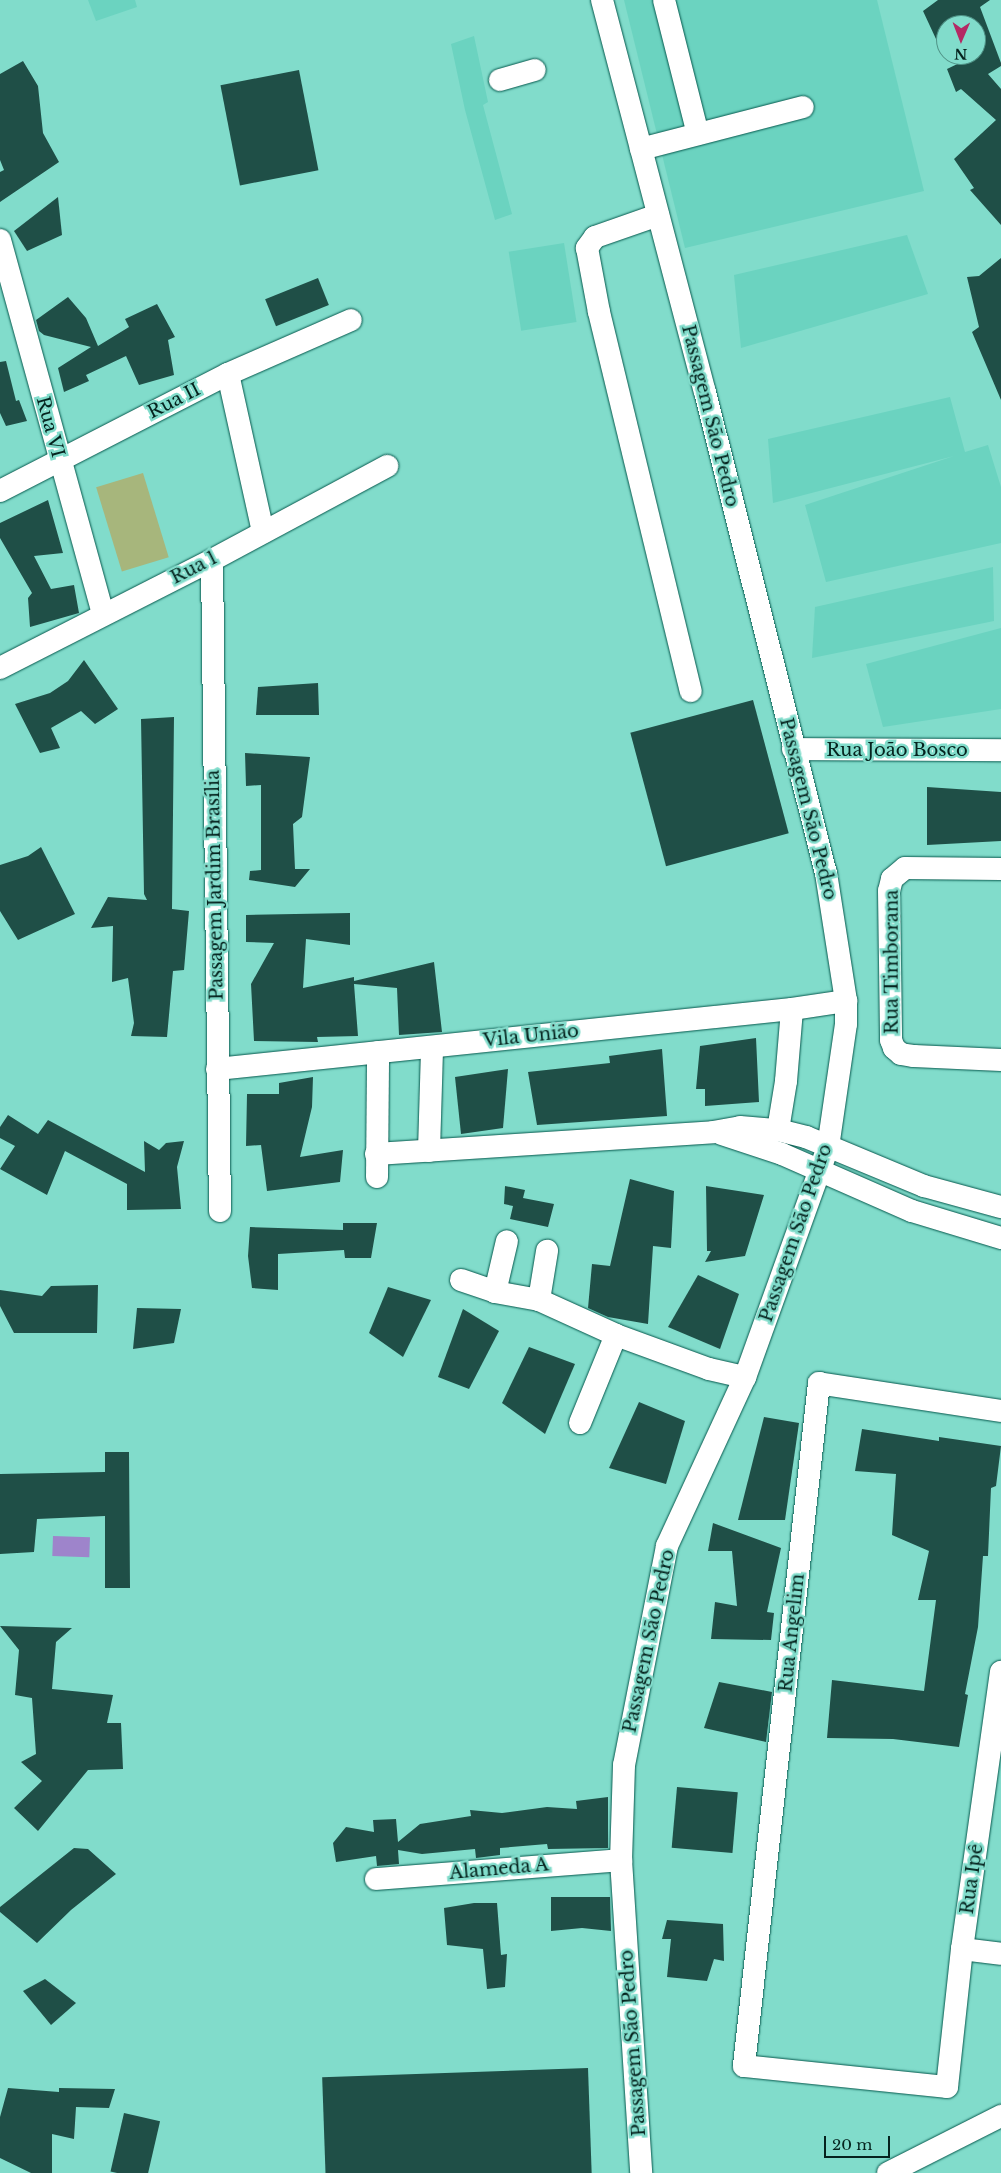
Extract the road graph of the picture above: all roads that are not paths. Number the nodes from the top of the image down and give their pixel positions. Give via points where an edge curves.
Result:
1 (602, 0) edge
2 (664, 0) edge
3 (535, 70) dead end
4 (500, 80) dead end
5 (803, 107) dead end
6 (698, 134) junction
7 (641, 148) junction
8 (658, 214) junction
9 (0, 240) edge
10 (9, 310) edge
11 (352, 320) dead end
12 (228, 374) junction
13 (59, 459) junction
14 (387, 466) dead end
15 (0, 491) edge
16 (263, 532) junction
17 (212, 560) junction
18 (103, 614) junction
19 (0, 668) edge
20 (691, 691) dead end
21 (793, 749) junction
22 (1001, 750) edge
23 (1001, 868) edge
24 (846, 1001) junction
25 (792, 1010) junction
26 (432, 1047) junction
27 (378, 1052) junction
28 (1001, 1060) edge
29 (217, 1069) junction
30 (778, 1130) junction
31 (713, 1132) junction
32 (828, 1147) junction
33 (429, 1151) junction
34 (376, 1154) junction
35 (819, 1172) junction
36 (377, 1177) dead end
37 (924, 1186) junction
38 (1001, 1206) edge
39 (220, 1211) dead end
40 (912, 1211) junction
41 (1001, 1238) edge
42 (507, 1241) dead end
43 (547, 1251) dead end
44 (462, 1280) dead end
45 (495, 1292) junction
46 (539, 1300) junction
47 (616, 1334) junction
48 (745, 1376) junction
49 (1001, 1411) edge
50 (580, 1422) dead end
51 (1001, 1672) edge
52 (621, 1860) junction
53 (376, 1879) dead end
54 (962, 1948) junction
55 (1001, 1954) edge
56 (947, 2087) joint
57 (1001, 2116) edge
58 (641, 2173) edge
59 (888, 2173) edge

1 - 7 street, Passagem São Pedro
2 - 6 street
3 - 4 street
5 - 6 street
6 - 7 street
7 - 8 street, Passagem São Pedro
8 - 20 street via 595,237 588,248 588,256
8 - 21 street, Passagem São Pedro
9 - 10 street, Rua VI
10 - 13 street, Rua VI
11 - 12 street, Rua II
12 - 13 street, Rua II
12 - 16 street
13 - 15 street, Rua II
13 - 18 street, Rua VI
14 - 16 street, Rua 1
16 - 17 street, Rua 1
17 - 18 street, Rua 1
17 - 29 street, Passagem Jardim Brasília
18 - 19 street, Rua 1
21 - 22 street, Rua João Bosco
21 - 24 street, Passagem São Pedro via 826,873
23 - 28 street, Rua Timborana via 905,868 892,879 889,892 891,1040 894,1048 901,1054 914,1056
24 - 25 street, Vila União
24 - 32 street, Passagem São Pedro via 846,1024
25 - 26 street, Vila União
25 - 30 street
26 - 27 street, Vila União
26 - 33 street
27 - 29 street, Vila União
27 - 34 street
29 - 39 street, Passagem Jardim Brasília
30 - 31 street via 740,1127
30 - 32 street
31 - 33 street
31 - 35 street via 782,1154
32 - 35 street, Passagem São Pedro
32 - 37 street
33 - 34 street
34 - 36 street
35 - 40 street
35 - 48 street, Passagem São Pedro
37 - 38 street
37 - 40 street
40 - 41 street
42 - 45 street
43 - 46 street
44 - 45 street
45 - 46 street
46 - 47 street
47 - 48 street via 709,1369
47 - 50 street
48 - 52 street, Passagem São Pedro via 667,1546 624,1765
49 - 56 street, Rua Angelim via 819,1383 744,2066
51 - 54 street, Rua Ipê
52 - 53 street, Alameda A
52 - 58 street, Passagem São Pedro via 622,1991
54 - 55 street
54 - 56 street, Rua Ipê
57 - 59 street

